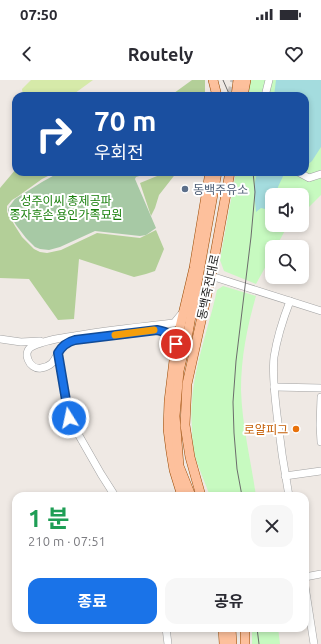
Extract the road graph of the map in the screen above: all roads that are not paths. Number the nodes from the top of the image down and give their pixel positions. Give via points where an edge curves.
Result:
1 (213, 80) edge
2 (221, 80) edge
3 (238, 80) edge
4 (246, 80) edge
5 (269, 80) edge
6 (217, 92) edge
7 (219, 92) edge
8 (236, 92) edge
9 (244, 92) edge
10 (266, 92) edge
11 (321, 174) edge
12 (209, 176) edge
13 (216, 176) edge
14 (229, 176) edge
15 (305, 176) edge
16 (211, 276) junction
17 (290, 301) junction
18 (321, 311) edge
19 (183, 312) junction
20 (0, 339) edge
21 (51, 340) junction
22 (21, 342) junction
23 (176, 344) junction
24 (29, 348) junction
25 (58, 353) junction
26 (49, 365) junction
27 (179, 375) junction
28 (62, 376) junction
29 (274, 387) junction
30 (321, 388) edge
31 (321, 396) edge
32 (169, 401) junction
33 (321, 442) edge
34 (174, 470) junction
35 (321, 471) edge
36 (285, 476) junction
37 (187, 486) junction
38 (112, 492) edge
39 (181, 492) edge
40 (189, 492) edge
41 (200, 492) edge
42 (288, 492) edge
43 (321, 574) edge
44 (309, 576) edge
45 (309, 612) edge
46 (166, 632) edge
47 (224, 632) edge
48 (226, 632) edge
49 (240, 632) edge
50 (245, 632) edge
51 (168, 644) edge
52 (224, 644) edge
53 (232, 644) edge
54 (240, 644) edge
55 (245, 644) edge
56 (314, 644) edge

1 - 6 main road
2 - 7 main road
3 - 8 main road
4 - 9 main road
5 - 10 street
11 - 15 street via 309,178
12 - 19 main road via 194,268
13 - 27 main road, 동백죽전대로
14 - 16 main road, 동백죽전대로
16 - 17 street
16 - 41 main road, 동백죽전대로 via 187,384 185,425 190,457
17 - 18 street
17 - 29 street via 276,345
19 - 21 street via 174,323
19 - 23 main road
20 - 22 street
21 - 22 street
21 - 24 street
22 - 24 street
23 - 25 street via 171,335 157,330 75,340 64,345
23 - 32 main road
24 - 26 street via 27,357 34,366 42,368
25 - 26 street
25 - 28 street
26 - 28 street
27 - 32 main road
27 - 37 main road, 동백죽전대로 via 175,416 179,466
28 - 38 street via 69,418
29 - 30 street
29 - 36 street
31 - 33 street
32 - 34 main road via 168,429
34 - 37 main road
34 - 39 main road
35 - 36 street
36 - 42 street
37 - 40 main road, 동백죽전대로
43 - 44 street
45 - 56 street
46 - 51 street
47 - 52 main road
48 - 53 main road
49 - 54 main road
50 - 55 main road

